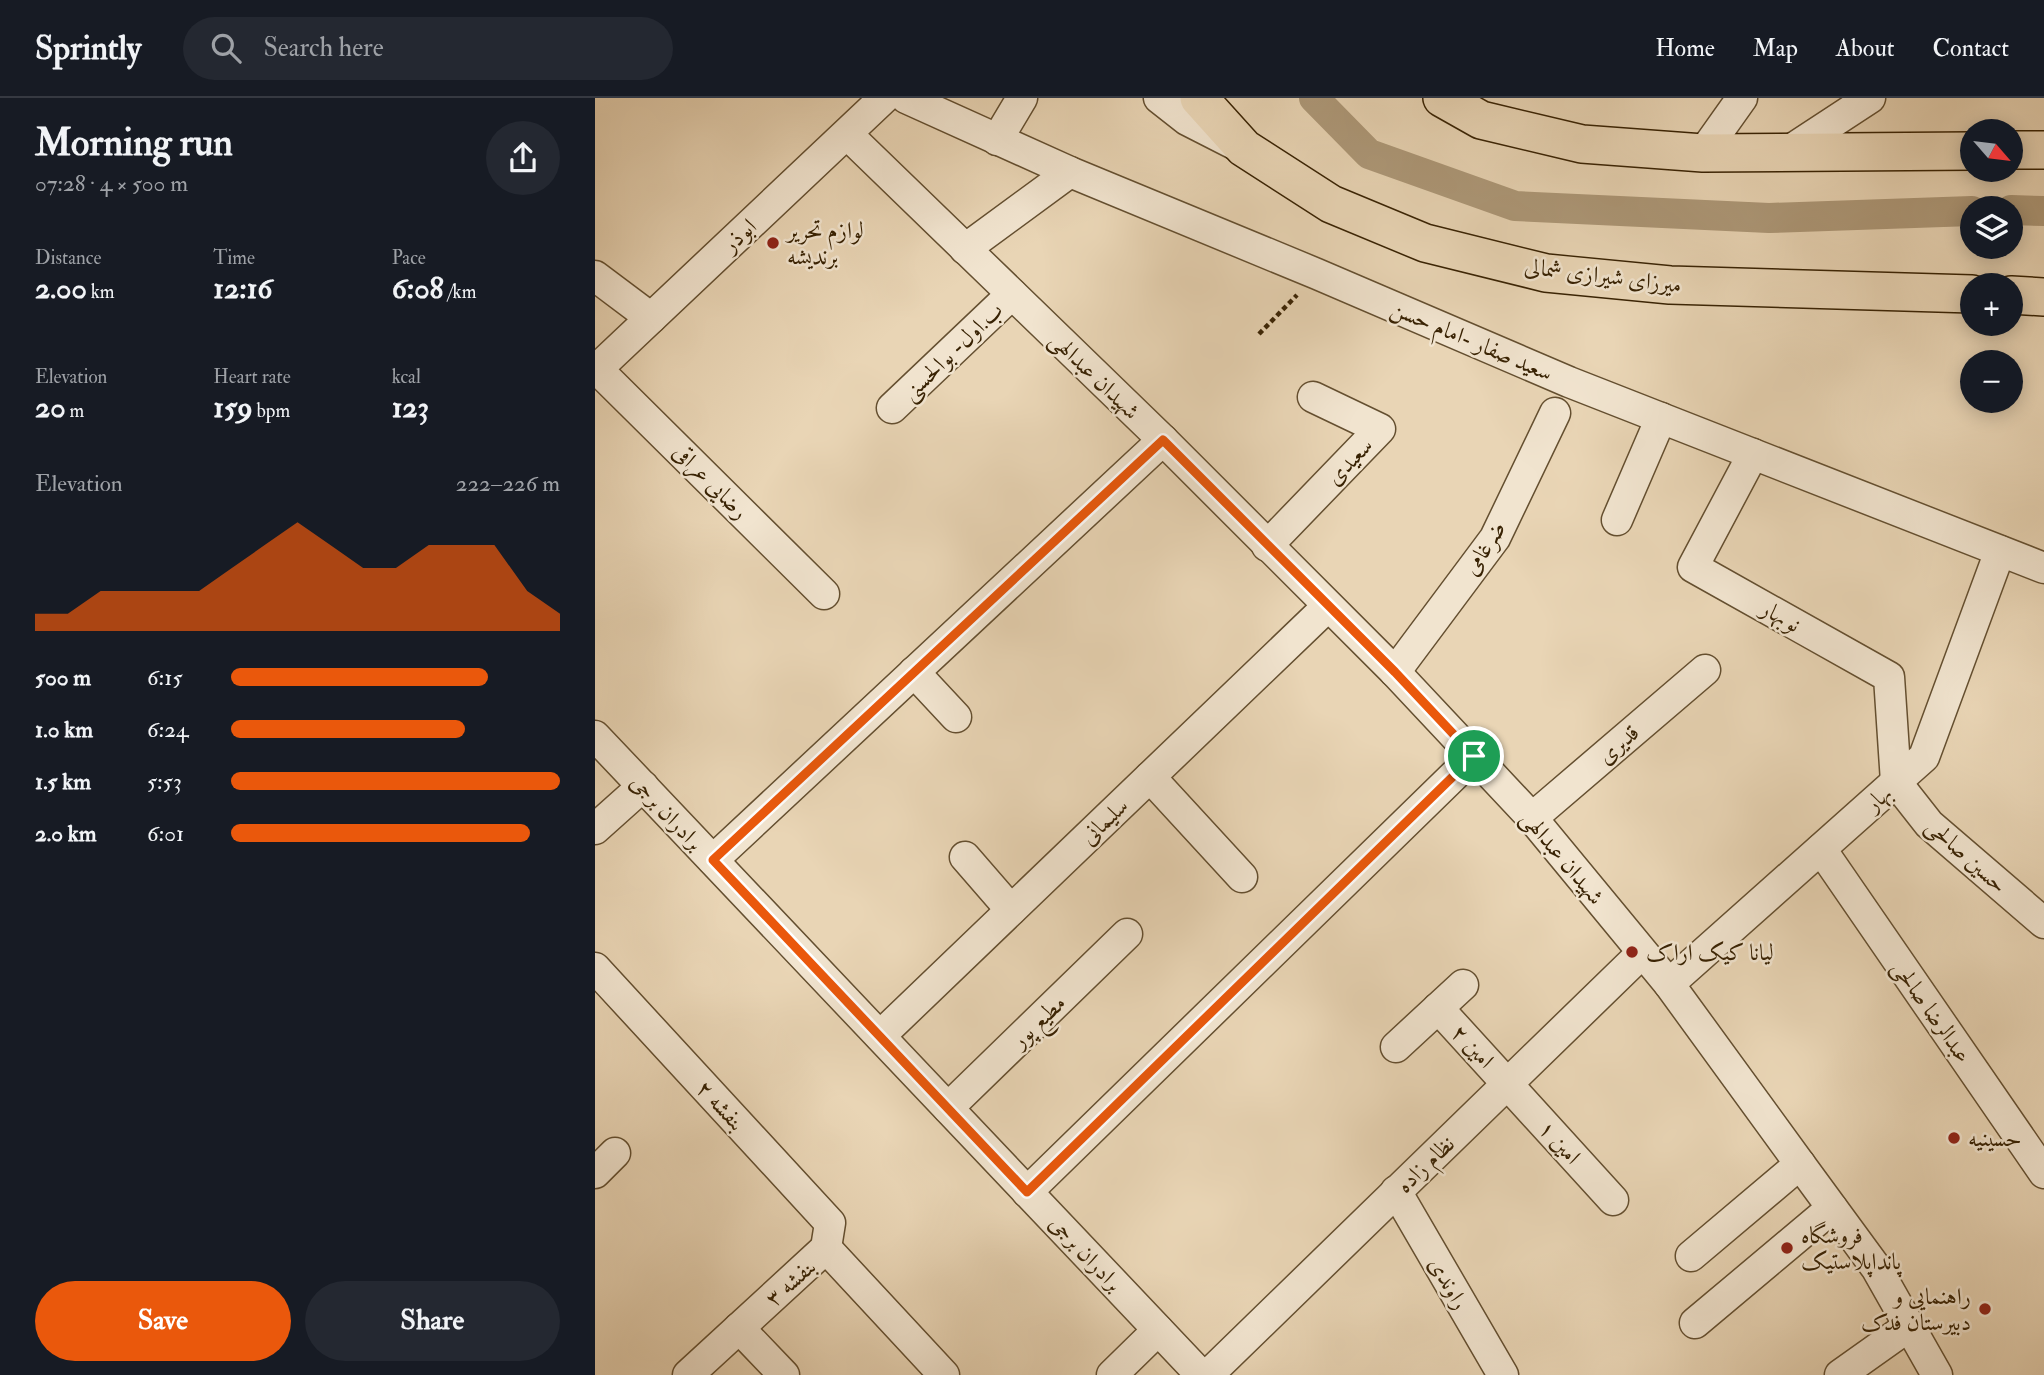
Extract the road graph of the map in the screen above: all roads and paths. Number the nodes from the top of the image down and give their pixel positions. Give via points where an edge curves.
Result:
1 (884, 98) edge
2 (906, 98) edge
3 (1022, 98) edge
4 (1159, 98) edge
5 (1199, 98) edge
6 (1443, 98) edge
7 (1742, 98) edge
8 (1870, 98) edge
9 (847, 134) junction
10 (997, 140) junction
11 (1244, 148) junction
12 (1960, 150) edge
13 (2023, 150) edge
14 (2044, 150) edge
15 (1789, 151) junction
16 (1703, 153) junction
17 (1070, 172) junction
18 (965, 249) junction
19 (1317, 274) junction
20 (595, 276) edge
21 (1012, 294) junction
22 (1960, 294) edge
23 (2023, 296) edge
24 (2044, 297) edge
25 (652, 318) junction
26 (1259, 334) dead end
27 (596, 370) edge
28 (1313, 397) dead end
29 (892, 408) dead end
30 (1555, 413) dead end
31 (1661, 418) junction
32 (1163, 440) junction
33 (1753, 454) junction
34 (1617, 520) dead end
35 (1267, 546) junction
36 (2000, 551) junction
37 (2044, 568) edge
38 (824, 594) dead end
39 (1328, 606) junction
40 (1705, 670) dead end
41 (914, 672) junction
42 (1395, 672) junction
43 (956, 717) dead end
44 (595, 736) edge
45 (1474, 756) junction
46 (1150, 777) junction
47 (1896, 782) junction
48 (643, 786) junction
49 (1532, 818) junction
50 (595, 829) edge
51 (1821, 849) junction
52 (965, 857) dead end
53 (713, 860) junction
54 (1243, 877) dead end
55 (1011, 910) junction
56 (2044, 923) edge
57 (1127, 934) dead end
58 (1642, 953) junction
59 (595, 968) edge
60 (1669, 984) junction
61 (1463, 985) dead end
62 (1438, 1008) junction
63 (880, 1036) junction
64 (1396, 1047) dead end
65 (1508, 1084) junction
66 (948, 1108) junction
67 (1800, 1164) junction
68 (2044, 1173) edge
69 (1396, 1191) junction
70 (1027, 1192) junction
71 (1613, 1200) dead end
72 (1832, 1208) junction
73 (826, 1248) junction
74 (1691, 1256) dead end
75 (1695, 1324) dead end
76 (1909, 1326) junction
77 (739, 1328) junction
78 (1158, 1330) junction
79 (688, 1375) edge
80 (784, 1375) edge
81 (944, 1375) edge
82 (1112, 1375) edge
83 (1201, 1375) edge
84 (1208, 1375) edge
85 (1503, 1375) edge
86 (1840, 1375) edge
87 (1937, 1375) edge

1 - 9 street, ابوذر
2 - 10 street, سعید صفار -امام حسن
3 - 10 street
4 - 11 street via 1194,124
5 - 11 main road, میرزای شیرازی شمالی
6 - 16 main road via 1481,120 1582,144
7 - 16 street
8 - 15 street
9 - 18 street, شهیدان عبدالهی
9 - 25 street, ابوذر
10 - 17 street, سعید صفار -امام حسن
11 - 22 main road, میرزای شیرازی شمالی via 1331,204 1425,243 1546,273 1670,285
12 - 15 main road
13 - 14 main road
15 - 16 main road
17 - 18 street
17 - 19 street, سعید صفار -امام حسن
18 - 21 street, شهیدان عبدالهی
19 - 26 path
19 - 31 street, سعید صفار -امام حسن
20 - 25 street
21 - 29 street, ب.اول- بوالحسنی
21 - 32 street, شهیدان عبدالهی
23 - 24 main road
25 - 27 street, ابوذر
27 - 38 street, رضایی عراقی
28 - 35 street, سعیدی via 1380,429
30 - 42 street, ضرغامی via 1495,538
31 - 33 street, سعید صفار -امام حسن
31 - 34 street
32 - 35 street, شهیدان عبدالهی
32 - 41 street
33 - 36 street, سعید صفار -امام حسن
33 - 47 street, نوبهار via 1693,567 1889,677
35 - 39 street, شهیدان عبدالهی
36 - 37 street, سعید صفار -امام حسن
36 - 47 street, بهار via 1924,757
39 - 42 street, شهیدان عبدالهی
39 - 46 street, سلیمانی
40 - 49 street, قدیری
41 - 43 street
41 - 53 street
42 - 45 street, شهیدان عبدالهی
44 - 48 street, برادران برجی
45 - 49 street, شهیدان عبدالهی
45 - 70 street
46 - 54 street
46 - 55 street, سلیمانی
47 - 51 street, بهار
47 - 56 street, حسین صالحی via 1929,824
48 - 50 street
48 - 53 street, برادران برجی
49 - 58 street, شهیدان عبدالهی
51 - 60 street, بهار
51 - 68 street, عبدالرضا صالحی
52 - 55 street
53 - 63 street, برادران برجی
55 - 63 street, سلیمانی
57 - 66 street, مطیع پور
58 - 60 street, شهیدان عبدالهی
58 - 65 street, نظام زاده
59 - 73 street, بنفشه ۲ via 830,1223
60 - 67 street, شهیدان عبدالهی
61 - 62 street
62 - 64 street
62 - 65 street, امین ۲
63 - 66 street, برادران برجی
65 - 69 street, نظام زاده
65 - 71 street, امین ۱
66 - 70 street, برادران برجی
67 - 72 street, شهیدان عبدالهی
67 - 74 street
69 - 84 street, نظام زاده
69 - 85 street, راوندی
70 - 78 street, برادران برجی
72 - 75 street
72 - 76 street, شهیدان عبدالهی via 1877,1269
73 - 77 street, بنفشه ۳
73 - 81 street, بنفشه ۳
76 - 86 street
76 - 87 street, شهیدان عبدالهی
77 - 79 street, بنفشه ۳
77 - 80 street
78 - 82 street
78 - 83 street, برادران برجی

